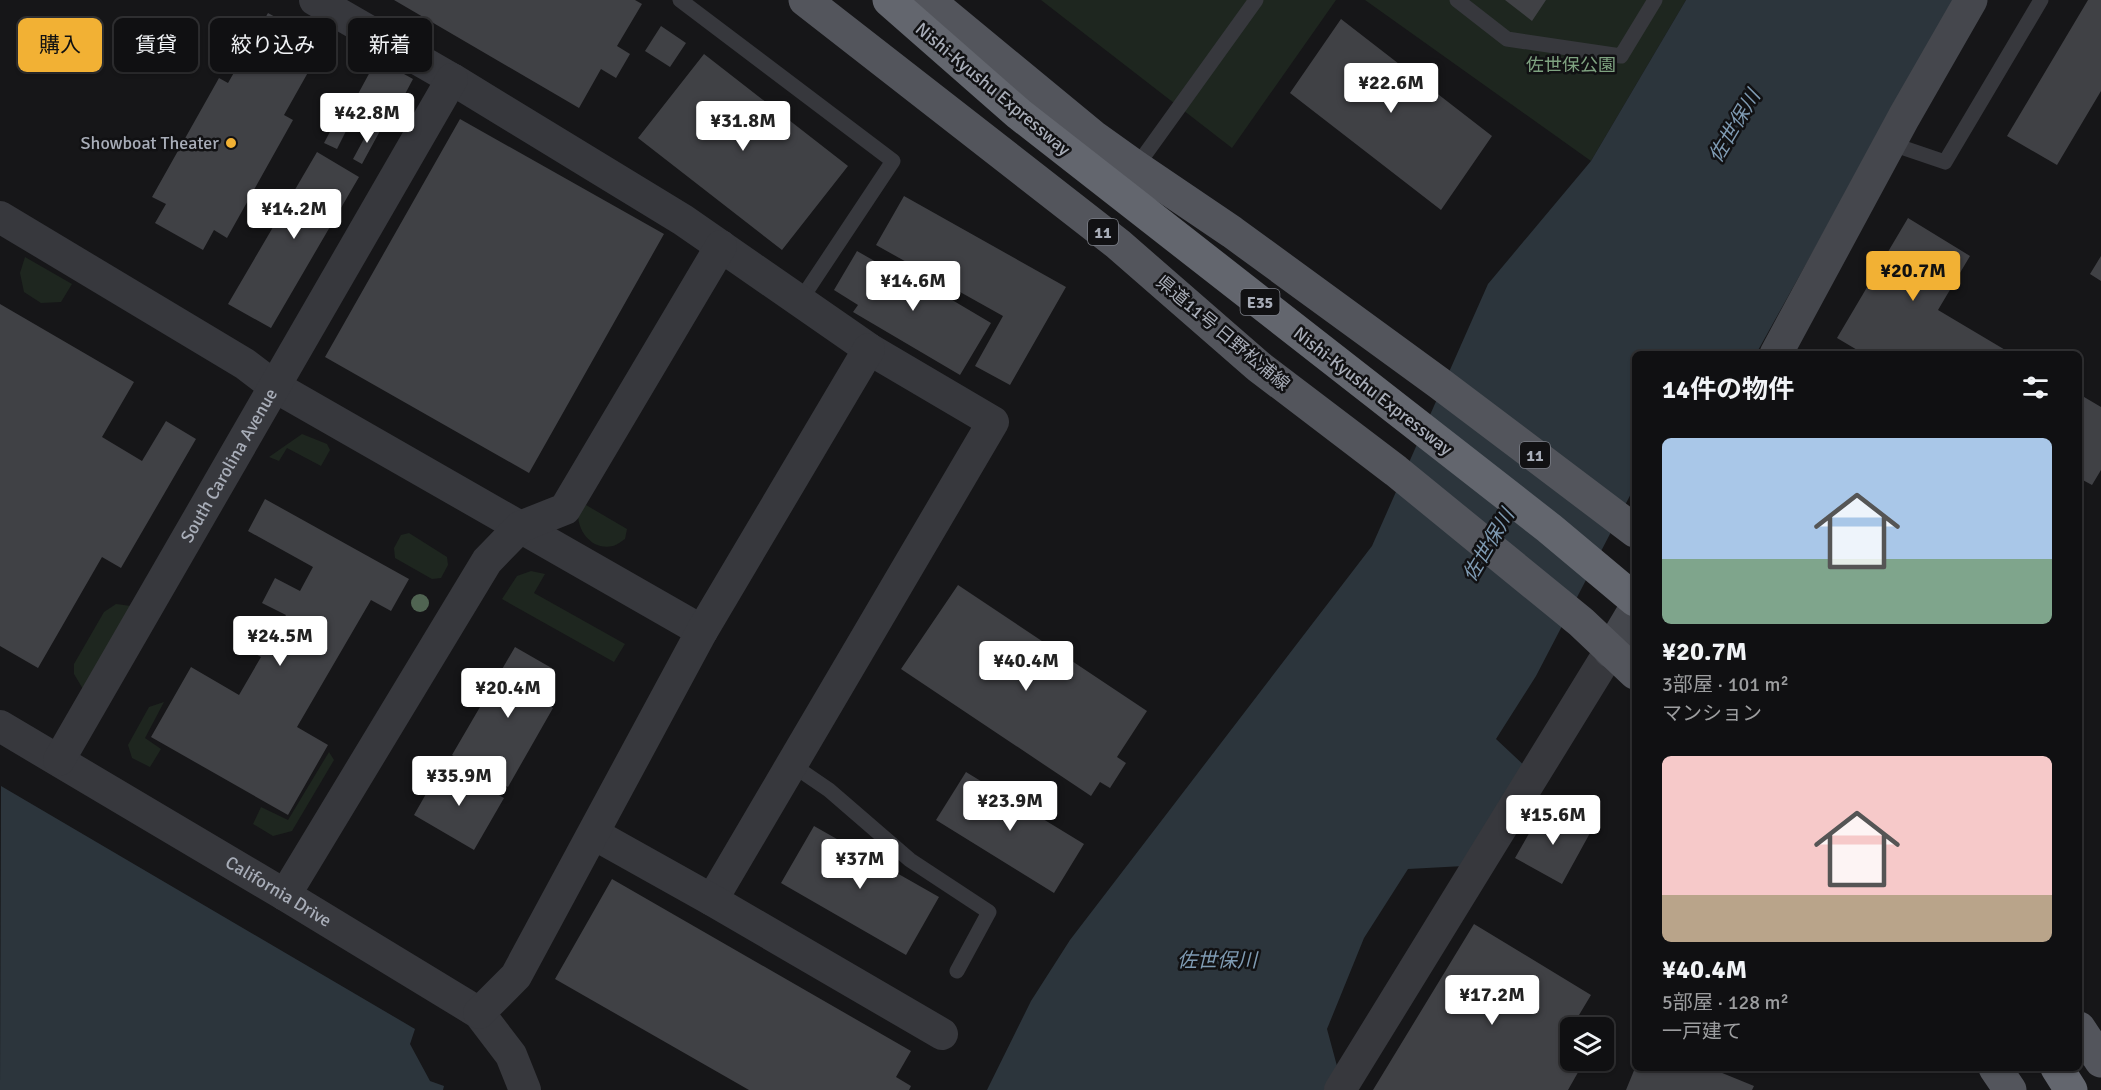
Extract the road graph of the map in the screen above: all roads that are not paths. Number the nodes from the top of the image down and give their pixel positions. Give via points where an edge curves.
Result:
1 (315, 0) edge
2 (680, 0) edge
3 (805, 0) edge
4 (889, 0) edge
5 (928, 0) edge
6 (1256, 0) edge
7 (1457, 0) edge
8 (1655, 0) edge
9 (1971, 0) edge
10 (2041, 0) edge
11 (452, 79) junction
12 (1889, 143) junction
13 (1136, 167) junction
14 (0, 217) edge
15 (720, 246) junction
16 (800, 301) junction
17 (868, 348) junction
18 (1778, 351) edge
19 (274, 386) junction
20 (520, 527) junction
21 (1632, 529) edge
22 (1632, 597) edge
23 (1632, 614) edge
24 (702, 631) junction
25 (1610, 651) junction
26 (1632, 670) edge
27 (0, 726) edge
28 (58, 759) junction
29 (791, 764) junction
30 (594, 834) junction
31 (285, 895) junction
32 (712, 900) junction
33 (957, 971) dead end
34 (479, 1012) junction
35 (2082, 1032) edge
36 (942, 1034) dead end
37 (2101, 1061) edge
38 (1997, 1071) edge
39 (2059, 1071) edge
40 (525, 1090) edge
41 (1340, 1090) edge
42 (2010, 1090) edge
43 (2071, 1090) edge

1 - 11 street
2 - 16 lane via 893,160
3 - 25 main road, 県道11号 日野松浦線 / 11 via 1118,244 1258,366 1396,471 1581,622
4 - 22 highway, Nishi-Kyushu Expressway / E35 via 1019,114 1549,528
5 - 13 main road, 11
6 - 13 lane
7 - 8 lane via 1507,39 1621,56
9 - 12 street
10 - 12 lane via 1945,162
11 - 15 street
11 - 19 street
12 - 18 street
13 - 21 main road, 11 via 1439,383
14 - 19 street, South Carolina Avenue via 245,364
15 - 16 street
15 - 20 street via 565,509
16 - 17 street
17 - 24 street
17 - 29 street via 993,422
19 - 20 street
19 - 28 street, South Carolina Avenue
20 - 24 street
20 - 31 street via 487,561
23 - 25 street
24 - 30 street
25 - 26 main road, 県道11号 日野松浦線 / 11
25 - 41 street
27 - 28 street, California Drive
28 - 31 street, California Drive
29 - 32 street
29 - 33 lane via 829,790 910,860 989,912
30 - 32 street
30 - 34 street via 516,976
31 - 34 street, California Drive
32 - 36 street
34 - 40 street, California Drive via 511,1055
35 - 37 main road
38 - 42 main road
39 - 43 highway

